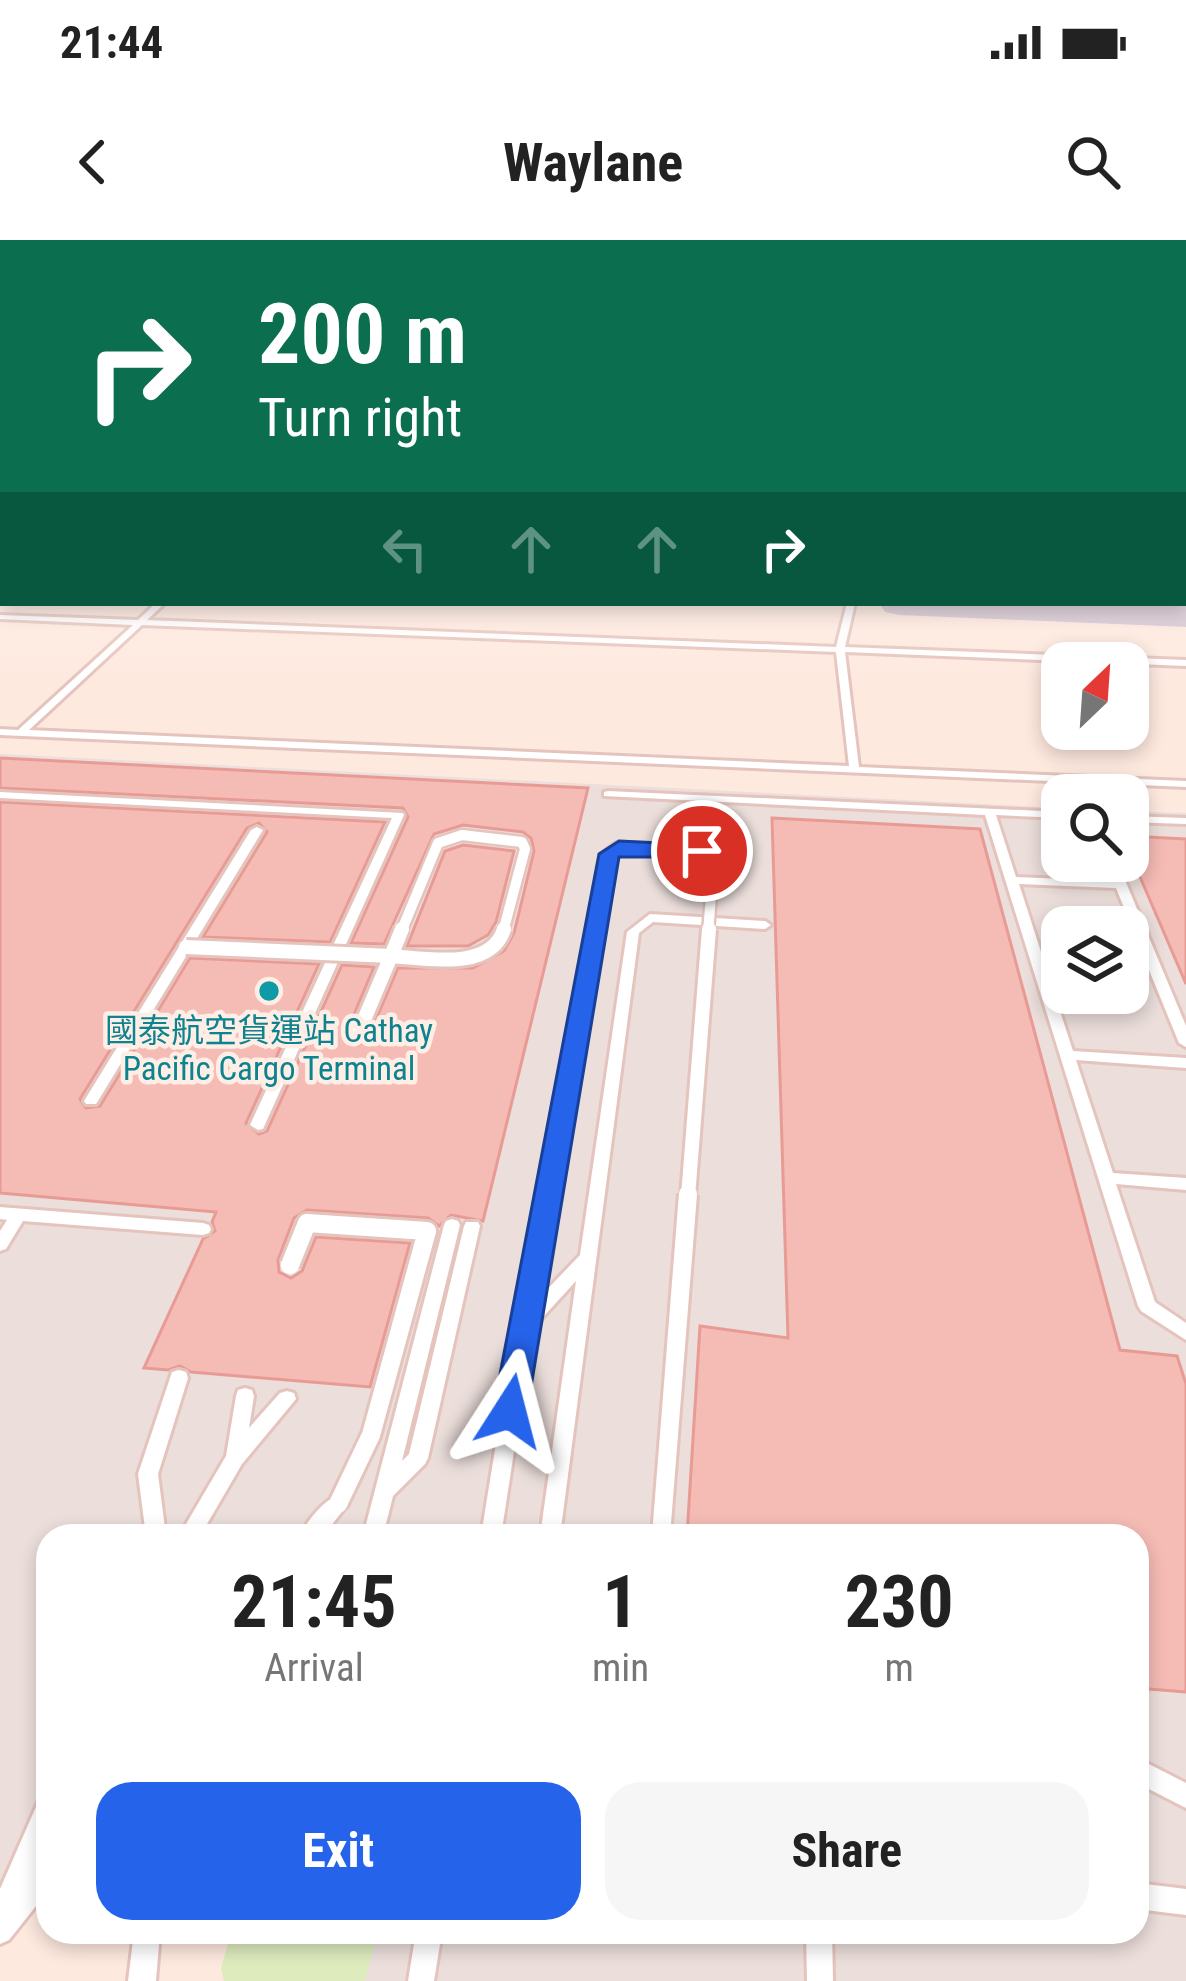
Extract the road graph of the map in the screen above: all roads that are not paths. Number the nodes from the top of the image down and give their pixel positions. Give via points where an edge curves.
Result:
1 (157, 606) edge
2 (849, 606) edge
3 (0, 616) edge
4 (138, 622) junction
5 (840, 650) junction
6 (1186, 663) edge
7 (0, 732) edge
8 (20, 733) junction
9 (854, 769) junction
10 (1041, 777) edge
11 (1149, 782) edge
12 (1186, 784) edge
13 (608, 794) dead end
14 (0, 795) edge
15 (990, 812) junction
16 (1041, 814) edge
17 (1149, 820) edge
18 (1186, 821) edge
19 (257, 830) dead end
20 (1012, 880) junction
21 (1120, 882) edge
22 (1121, 885) junction
23 (765, 926) dead end
24 (186, 946) junction
25 (1036, 958) junction
26 (1041, 958) edge
27 (1149, 965) edge
28 (1154, 965) junction
29 (358, 1034) dead end
30 (1186, 1043) edge
31 (1067, 1055) junction
32 (1186, 1063) edge
33 (91, 1101) dead end
34 (258, 1125) dead end
35 (1106, 1178) junction
36 (1186, 1184) edge
37 (9, 1214) edge
38 (203, 1229) dead end
39 (0, 1245) edge
40 (587, 1258) junction
41 (290, 1265) dead end
42 (523, 1327) junction
43 (1186, 1333) edge
44 (179, 1378) dead end
45 (245, 1396) dead end
46 (287, 1399) dead end
47 (235, 1458) junction
48 (384, 1492) junction
49 (154, 1524) edge
50 (196, 1524) edge
51 (320, 1524) edge
52 (376, 1524) edge
53 (493, 1524) edge
54 (552, 1524) edge
55 (662, 1524) edge
56 (1149, 1776) edge
57 (1186, 1796) edge
58 (36, 1836) edge
59 (36, 1885) edge
60 (1149, 1897) edge
61 (1186, 1902) edge
62 (0, 1919) edge
63 (0, 1931) edge
64 (147, 1944) edge
65 (427, 1944) edge
66 (819, 1944) edge
67 (820, 1979) edge
68 (142, 1981) edge
69 (421, 1981) edge

1 - 4 lane
2 - 5 lane
3 - 4 lane
4 - 5 lane
4 - 8 lane
5 - 6 lane
5 - 9 lane
7 - 8 lane
8 - 9 lane
9 - 10 lane
11 - 12 lane
13 - 15 lane
14 - 34 lane via 399,815
15 - 16 lane
15 - 20 lane
17 - 18 lane
19 - 24 lane
20 - 22 lane
20 - 25 lane
21 - 22 lane
22 - 28 lane
23 - 40 lane via 650,918 633,932
24 - 29 lane, bridge via 276,951 322,952 389,956 412,956 457,958 487,952 502,938 522,842 462,835 437,843 398,936 390,956 382,975
24 - 33 lane
25 - 26 lane
25 - 31 lane
27 - 28 lane
28 - 30 lane
31 - 32 lane
31 - 35 lane
35 - 36 lane
35 - 43 lane via 1147,1306
37 - 38 lane
37 - 39 lane
40 - 42 lane
40 - 54 lane
41 - 51 lane, bridge via 308,1223 428,1232 371,1435
42 - 53 lane
42 - 55 lane, bridge via 609,854 619,847 702,851 714,860
44 - 49 lane via 148,1474
45 - 47 lane
46 - 47 lane
47 - 50 lane
48 - 48 lane via 418,1458 462,1225 406,1400
48 - 52 lane
56 - 57 lane
58 - 62 lane
59 - 63 lane
60 - 61 lane
64 - 68 lane
65 - 69 lane
66 - 67 lane

